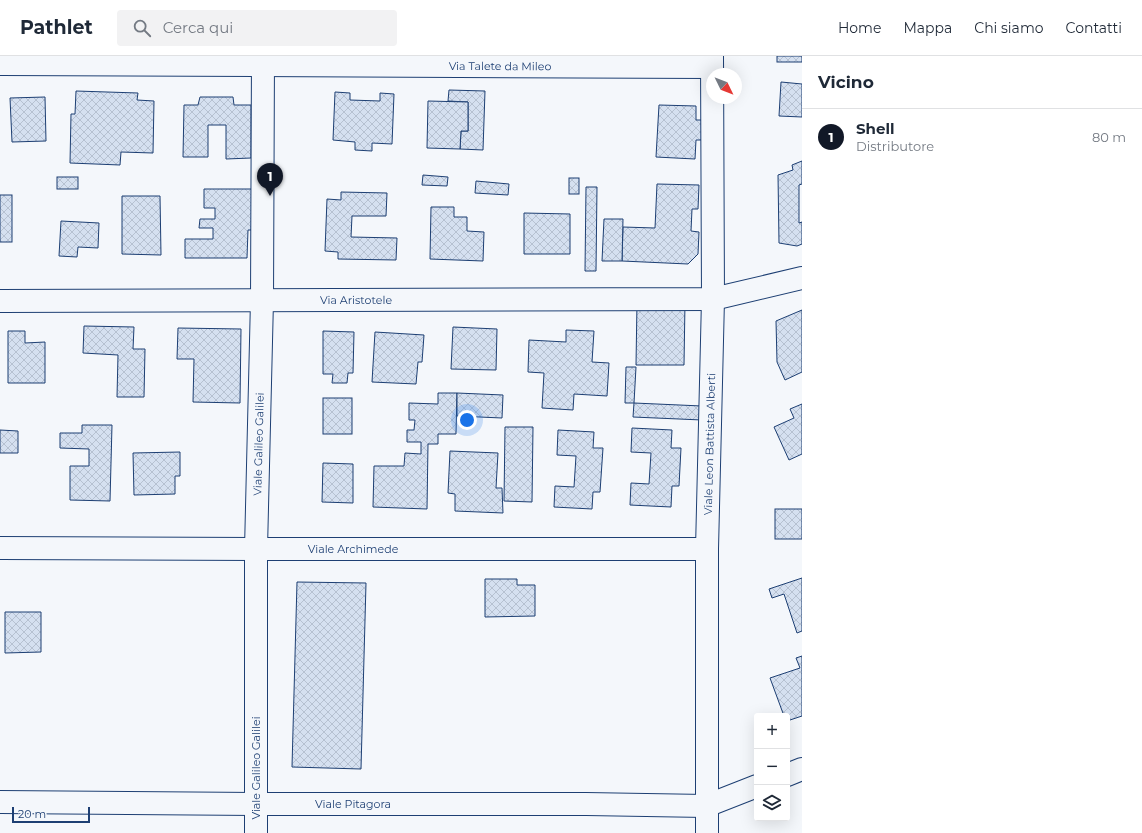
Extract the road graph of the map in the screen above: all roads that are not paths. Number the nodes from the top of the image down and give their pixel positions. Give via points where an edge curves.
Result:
1 (263, 61) edge
2 (712, 61) edge
3 (0, 64) edge
4 (802, 278) edge
5 (713, 299) junction
6 (262, 300) junction
7 (0, 301) edge
8 (0, 548) edge
9 (256, 549) junction
10 (707, 549) junction
11 (802, 769) edge
12 (790, 774) edge
13 (754, 787) edge
14 (0, 802) edge
15 (256, 804) junction
16 (706, 806) junction
17 (256, 833) edge
18 (707, 833) edge

1 - 2 street, Via Talete da Mileo
1 - 3 street, Via Talete da Mileo
1 - 6 street, Viale Galileo Galilei
2 - 5 street, Viale Leon Battista Alberti
4 - 5 street, Via Aristotele
5 - 6 street, Via Aristotele
5 - 10 street, Viale Leon Battista Alberti
6 - 7 street, Via Aristotele
6 - 9 street, Viale Galileo Galilei
8 - 9 street, Viale Archimede
9 - 10 street, Viale Archimede
9 - 15 street, Viale Galileo Galilei
10 - 16 street, Viale Leon Battista Alberti
11 - 12 street
13 - 16 street
14 - 15 street, Viale Pitagora
15 - 16 street, Viale Pitagora
15 - 17 street, Viale Galileo Galilei
16 - 18 street, Viale Leon Battista Alberti

